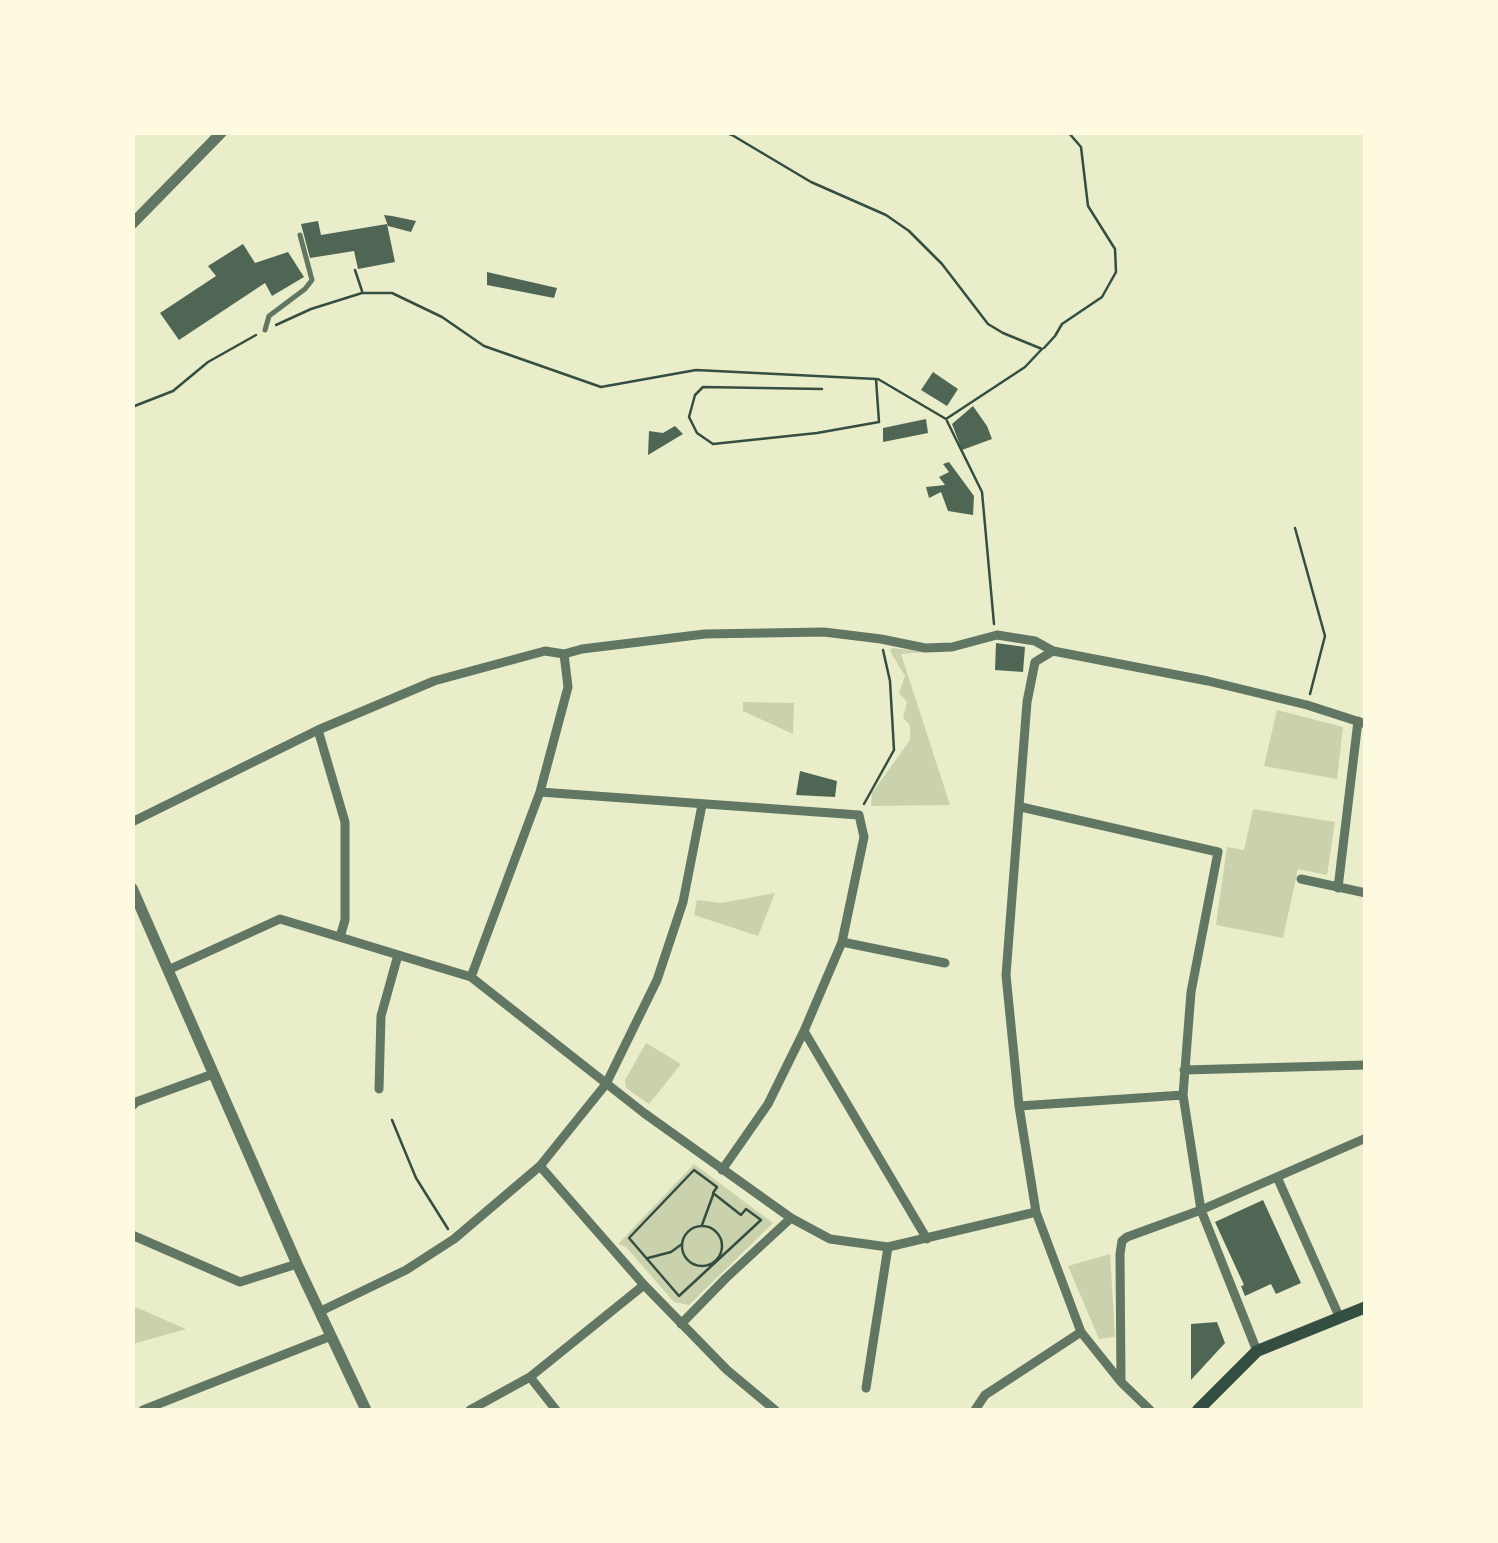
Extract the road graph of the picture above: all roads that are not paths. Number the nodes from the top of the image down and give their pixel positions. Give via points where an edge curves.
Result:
1 (222, 132) edge
2 (132, 224) edge
3 (300, 235) dead end
4 (265, 330) road end
5 (1053, 651) junction
6 (564, 654) junction
7 (1362, 723) edge
8 (318, 730) junction
9 (540, 792) junction
10 (702, 805) junction
11 (1021, 807) junction
12 (132, 822) edge
13 (1301, 879) dead end
14 (132, 888) edge
15 (1338, 888) junction
16 (1366, 893) edge
17 (140, 924) edge
18 (340, 937) junction
19 (842, 942) junction
20 (398, 955) junction
21 (945, 963) dead end
22 (168, 970) junction
23 (471, 978) junction
24 (804, 1031) junction
25 (1366, 1065) edge
26 (1184, 1070) junction
27 (212, 1074) junction
28 (606, 1084) junction
29 (380, 1089) dead end
30 (1183, 1095) junction
31 (132, 1106) edge
32 (1019, 1106) junction
33 (1366, 1138) edge
34 (540, 1166) junction
35 (722, 1170) junction
36 (1277, 1177) junction
37 (1201, 1210) junction
38 (1036, 1212) junction
39 (791, 1218) junction
40 (132, 1235) edge
41 (927, 1239) junction
42 (888, 1247) junction
43 (297, 1264) junction
44 (644, 1285) junction
45 (1366, 1306) edge
46 (321, 1311) junction
47 (1339, 1316) junction
48 (682, 1324) junction
49 (1081, 1332) junction
50 (331, 1336) junction
51 (1256, 1351) junction
52 (530, 1377) junction
53 (1122, 1382) junction
54 (866, 1388) dead end
55 (156, 1408) edge
56 (143, 1410) edge
57 (366, 1410) edge
58 (470, 1410) edge
59 (556, 1410) edge
60 (775, 1410) edge
61 (975, 1410) edge
62 (1150, 1410) edge
63 (1198, 1410) edge

1 - 2 street
3 - 4 lane via 312,280 269,316
5 - 6 street via 998,635 924,648 824,632 705,634
5 - 7 street via 1208,681
5 - 11 street via 1036,662 1027,702
6 - 8 street via 544,651 434,681
6 - 9 street via 568,687
7 - 15 street
8 - 12 street
8 - 18 street via 345,822
9 - 10 street
9 - 23 street
10 - 19 street via 858,815 864,837
10 - 28 street via 683,902 657,980
11 - 26 street via 1218,852 1191,992
11 - 32 street via 1006,976
13 - 15 street
14 - 17 street
15 - 16 street
17 - 22 street
18 - 20 street
18 - 22 street via 280,920
19 - 21 street
19 - 24 street
20 - 23 street
20 - 29 street via 381,1016
22 - 27 street
23 - 28 street
24 - 35 street via 768,1104
24 - 41 street
25 - 26 street
26 - 30 street
27 - 31 street
27 - 43 street
28 - 34 street
28 - 35 street
30 - 32 street
30 - 37 street
32 - 38 street
33 - 36 street
34 - 44 street
34 - 46 street via 454,1239
35 - 39 street
36 - 37 street
36 - 47 street
37 - 51 street
37 - 53 street via 1122,1241
38 - 41 street
38 - 49 street
39 - 42 street via 830,1239
39 - 48 street
40 - 43 street via 240,1282
41 - 42 street
42 - 54 street
43 - 46 street
44 - 48 street
44 - 52 street
45 - 47 main road
46 - 50 street
47 - 51 main road
48 - 60 street
49 - 53 street
49 - 61 street via 985,1395
50 - 55 street
50 - 57 street
51 - 63 main road
52 - 58 street
52 - 59 street
53 - 62 street
55 - 56 street

